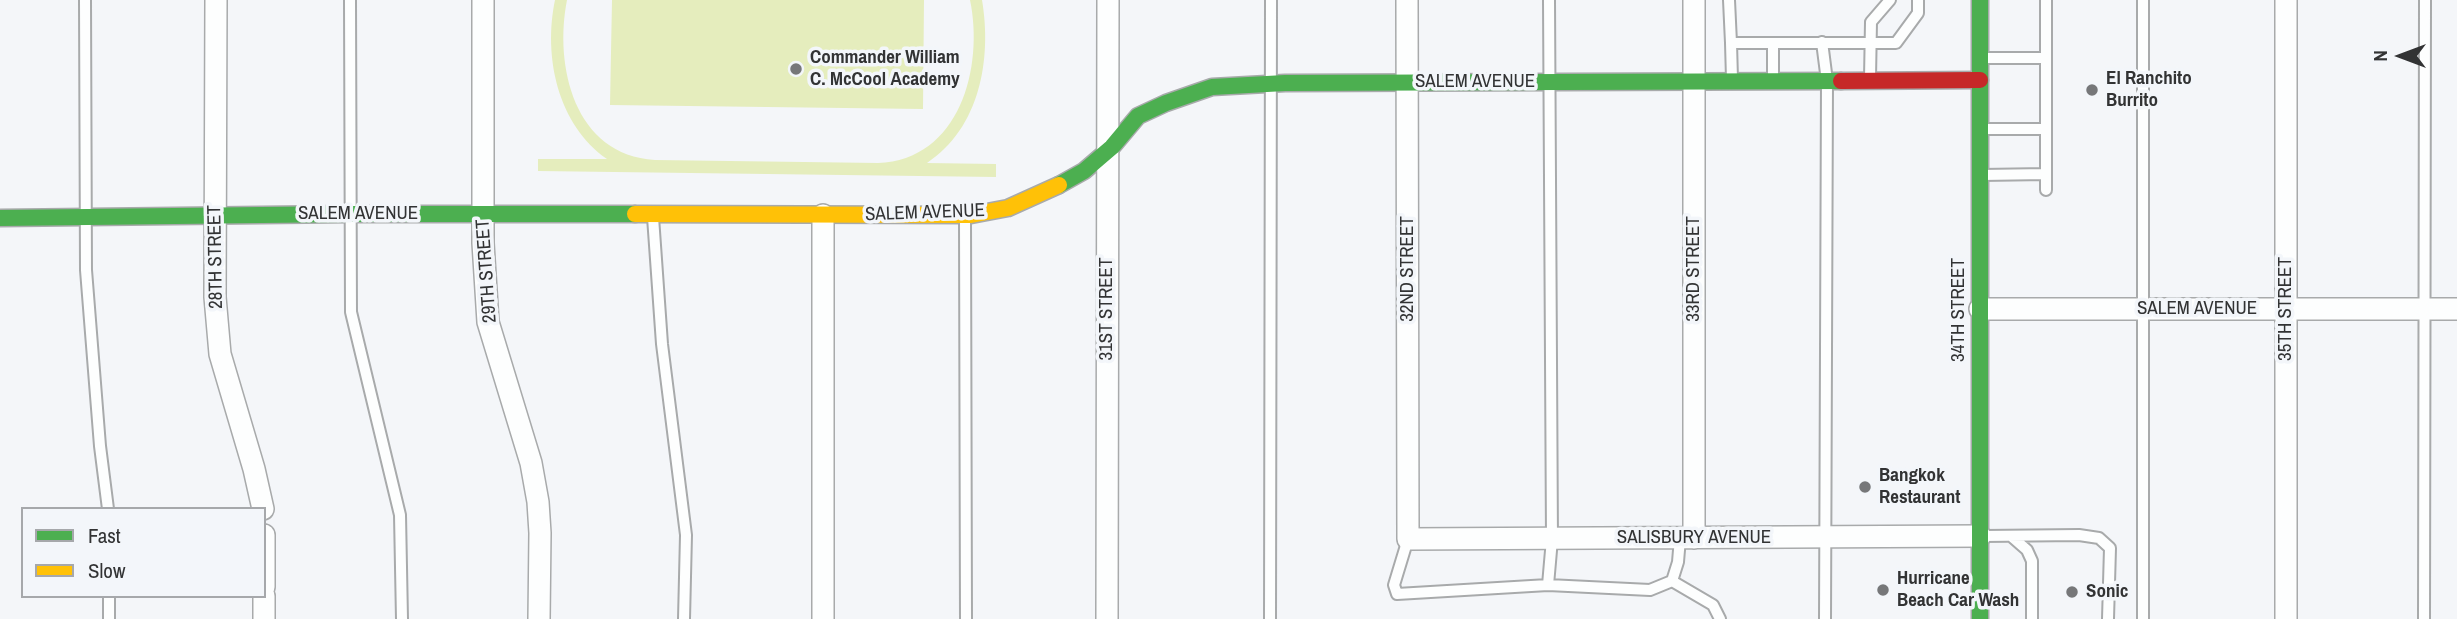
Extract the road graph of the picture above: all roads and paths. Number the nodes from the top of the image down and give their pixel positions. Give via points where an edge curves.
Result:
1 (85, 0) edge
2 (216, 0) edge
3 (349, 0) edge
4 (483, 0) edge
5 (1108, 0) edge
6 (1271, 0) edge
7 (1407, 0) edge
8 (1549, 0) edge
9 (1694, 0) edge
10 (1729, 0) edge
11 (1890, 0) edge
12 (1918, 0) edge
13 (1980, 0) edge
14 (2046, 0) edge
15 (2143, 0) edge
16 (2286, 0) edge
17 (2425, 0) edge
18 (1822, 42) junction
19 (1731, 43) junction
20 (1773, 43) junction
21 (1869, 44) junction
22 (1980, 58) junction
23 (2046, 58) junction
24 (1980, 80) junction
25 (1732, 81) junction
26 (1773, 81) junction
27 (1827, 81) junction
28 (1870, 81) junction
29 (1408, 82) junction
30 (1549, 82) junction
31 (1694, 82) junction
32 (1271, 83) junction
33 (1980, 129) junction
34 (2046, 129) junction
35 (1107, 151) junction
36 (2046, 174) junction
37 (1980, 175) junction
38 (2046, 190) dead end
39 (349, 214) junction
40 (483, 214) junction
41 (652, 214) junction
42 (215, 215) junction
43 (822, 215) junction
44 (965, 215) junction
45 (86, 217) junction
46 (0, 218) edge
47 (1980, 309) junction
48 (2143, 309) junction
49 (2286, 309) junction
50 (2425, 309) junction
51 (2457, 309) edge
52 (108, 507) edge
53 (263, 507) edge
54 (1980, 536) junction
55 (2011, 536) junction
56 (1826, 537) junction
57 (1687, 538) junction
58 (1408, 539) junction
59 (1552, 539) junction
60 (1672, 581) junction
61 (1548, 585) junction
62 (109, 598) edge
63 (264, 598) edge
64 (109, 619) edge
65 (264, 619) edge
66 (402, 619) edge
67 (539, 619) edge
68 (684, 619) edge
69 (823, 619) edge
70 (965, 619) edge
71 (1108, 619) edge
72 (1270, 619) edge
73 (1720, 619) edge
74 (1825, 619) edge
75 (1980, 619) edge
76 (2032, 619) edge
77 (2108, 619) edge
78 (2143, 619) edge
79 (2286, 619) edge
80 (2424, 619) edge

1 - 45 lane
2 - 42 street, 28TH STREET
3 - 39 lane
4 - 40 street, 29TH STREET
5 - 35 street, 31ST STREET
6 - 32 lane
7 - 29 street, 32ND STREET
8 - 30 lane
9 - 31 street, 33RD STREET
10 - 19 lane
11 - 21 lane via 1871,22
12 - 21 lane via 1918,13 1896,43
13 - 22 street, 34TH STREET
14 - 23 lane
15 - 48 lane
16 - 49 street, 35TH STREET
17 - 50 lane
18 - 20 lane
18 - 21 lane
18 - 27 lane
19 - 20 lane
19 - 25 lane
20 - 26 lane
21 - 28 lane
22 - 23 lane
22 - 24 street, 34TH STREET
23 - 34 lane
24 - 28 street, SALEM AVENUE
24 - 33 street, 34TH STREET
25 - 26 street, SALEM AVENUE
25 - 31 street, SALEM AVENUE
26 - 27 street, SALEM AVENUE
27 - 28 street, SALEM AVENUE
27 - 56 lane
29 - 30 street, SALEM AVENUE
29 - 32 street, SALEM AVENUE
29 - 58 street, 32ND STREET
30 - 31 street, SALEM AVENUE
30 - 59 lane
31 - 57 street, 33RD STREET
32 - 35 street, SALEM AVENUE via 1212,88 1166,103 1138,116
32 - 72 lane
33 - 34 lane
33 - 37 street, 34TH STREET
34 - 36 lane
35 - 44 street, SALEM AVENUE via 1084,171 1049,190 1008,208
35 - 71 street, 31ST STREET
36 - 37 lane
36 - 38 lane
37 - 47 street, 34TH STREET
39 - 40 street, SALEM AVENUE
39 - 42 street, SALEM AVENUE
39 - 66 lane via 351,312 400,515
40 - 41 street, SALEM AVENUE
40 - 67 street, 29TH STREET via 488,323 531,463 538,502
41 - 43 street, SALEM AVENUE
41 - 68 lane via 685,535
42 - 45 street, SALEM AVENUE
42 - 53 street, 28TH STREET via 220,355
43 - 44 street, SALEM AVENUE
43 - 69 street
44 - 70 lane
45 - 46 street, SALEM AVENUE
45 - 52 lane via 89,320
47 - 48 street, SALEM AVENUE
47 - 54 street, 34TH STREET
48 - 49 street, SALEM AVENUE
48 - 78 lane
49 - 50 street, SALEM AVENUE
49 - 79 street, 35TH STREET
50 - 51 street, SALEM AVENUE
50 - 80 lane
54 - 55 lane
54 - 56 street, SALISBURY AVENUE
54 - 75 street, 34TH STREET
55 - 76 lane via 2032,561
55 - 77 lane via 2099,538 2110,548
56 - 57 street, SALISBURY AVENUE
56 - 74 lane
57 - 59 street, SALISBURY AVENUE
57 - 60 lane
58 - 59 street, SALISBURY AVENUE
58 - 61 lane via 1394,585 1397,594
59 - 61 lane
60 - 61 lane via 1650,590
60 - 73 lane via 1713,604
62 - 64 lane
63 - 65 street

